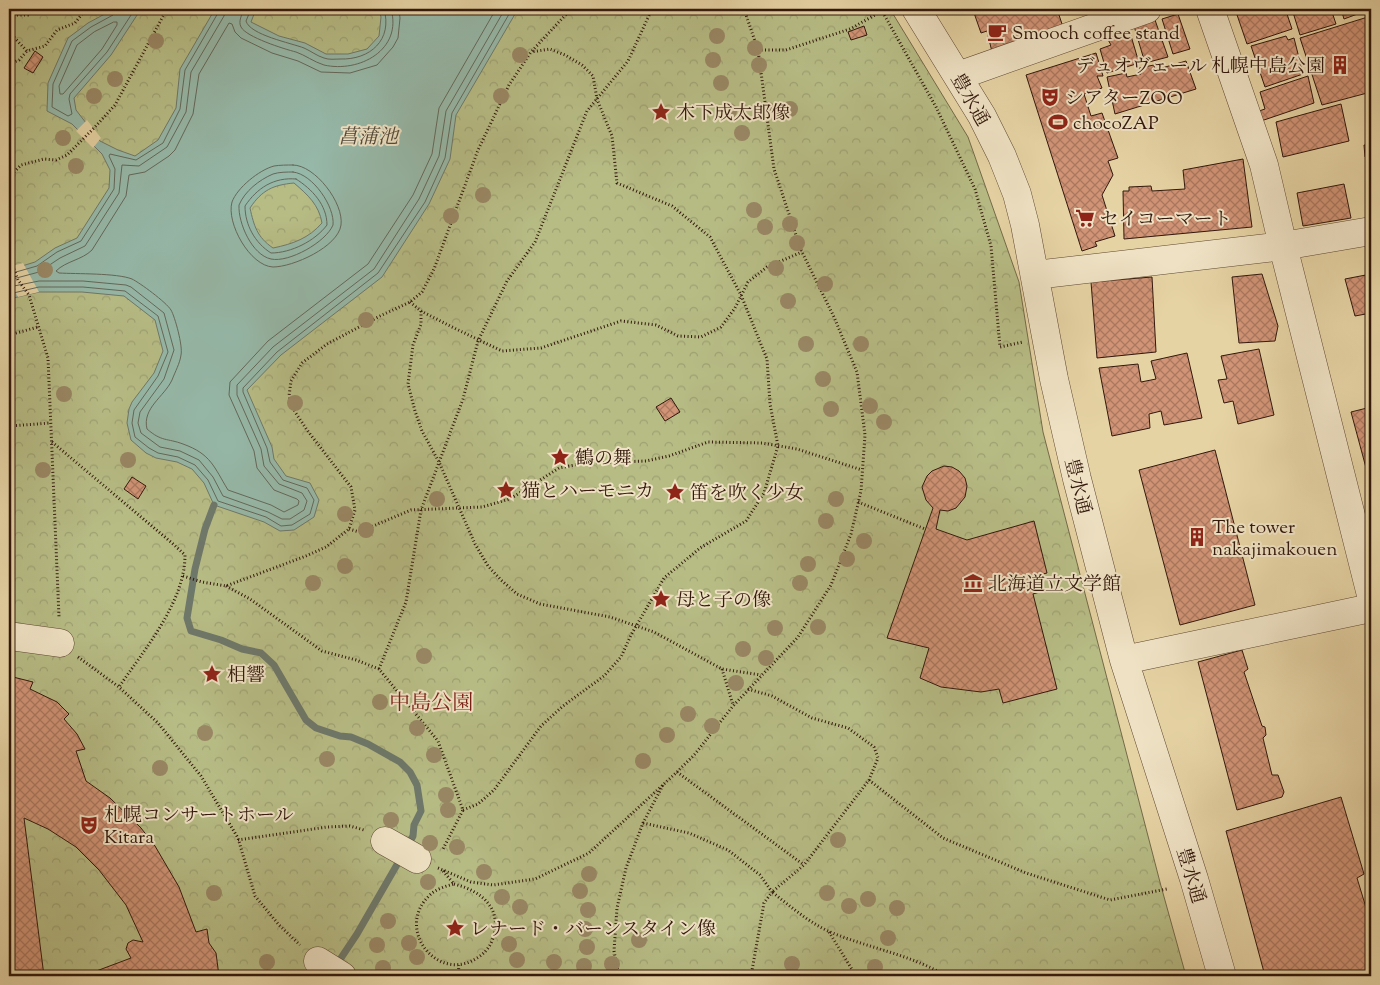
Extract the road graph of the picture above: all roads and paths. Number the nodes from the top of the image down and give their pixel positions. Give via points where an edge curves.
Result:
1 (38, 9) edge
2 (86, 9) edge
3 (167, 9) edge
4 (570, 9) edge
5 (652, 9) edge
6 (744, 9) edge
7 (916, 9) edge
8 (1147, 9) edge
9 (1210, 9) edge
10 (9, 10) edge
11 (882, 10) edge
12 (11, 15) junction
13 (9, 32) edge
14 (758, 50) junction
15 (27, 51) junction
16 (531, 52) junction
17 (9, 64) edge
18 (958, 76) junction
19 (597, 99) junction
20 (9, 177) edge
21 (1371, 231) edge
22 (1283, 246) junction
23 (802, 252) junction
24 (9, 256) edge
25 (1036, 275) junction
26 (741, 295) junction
27 (410, 302) junction
28 (421, 311) junction
29 (38, 328) junction
30 (9, 335) edge
31 (478, 341) junction
32 (1024, 342) dead end
33 (50, 423) junction
34 (9, 426) edge
35 (51, 441) junction
36 (778, 446) junction
37 (438, 462) junction
38 (862, 470) junction
39 (858, 502) junction
40 (459, 508) junction
41 (421, 510) junction
42 (349, 529) junction
43 (925, 529) dead end
44 (183, 576) junction
45 (226, 586) junction
46 (1371, 595) edge
47 (1371, 608) edge
48 (636, 627) junction
49 (9, 636) edge
50 (60, 643) junction
51 (1124, 660) junction
52 (379, 669) junction
53 (722, 669) junction
54 (762, 676) junction
55 (119, 687) junction
56 (748, 689) junction
57 (733, 706) junction
58 (677, 772) junction
59 (869, 780) junction
60 (665, 783) junction
61 (464, 810) junction
62 (643, 823) junction
63 (238, 840) junction
64 (384, 841) joint
65 (431, 858) junction
66 (804, 865) junction
67 (443, 871) junction
68 (454, 884) junction
69 (1167, 889) dead end
70 (772, 892) junction
71 (828, 931) junction
72 (614, 952) junction
73 (318, 961) joint
74 (459, 965) junction
75 (342, 976) edge
76 (458, 976) edge
77 (611, 976) edge
78 (619, 976) edge
79 (751, 976) edge
80 (856, 976) edge
81 (946, 976) edge
82 (1222, 976) edge

1 - 12 path via 28,15
2 - 15 path via 74,22 57,30 45,46
3 - 20 path via 116,105 96,128 67,156 21,165
4 - 16 path
5 - 19 path via 628,61
6 - 14 path
7 - 18 street, 豊水通
8 - 18 street
9 - 22 street via 1264,165
10 - 12 path
11 - 14 path via 850,30 786,50
11 - 32 path via 936,107 975,189 991,246 1000,347
12 - 13 path
13 - 15 path
14 - 23 path via 774,169
15 - 17 path via 20,60
16 - 19 path via 550,49 582,65 592,76
16 - 27 path via 509,85 478,150 434,269 422,292
18 - 25 street, 豊水通 via 1002,156 1023,217
19 - 26 path via 612,136 617,183 672,206 710,236
19 - 31 path via 587,111 534,242 507,281
21 - 22 street
22 - 25 street
22 - 46 street
23 - 26 path via 767,267 748,282
23 - 38 path via 857,372 865,435
24 - 29 path via 18,280 29,295
25 - 51 street, 豊水通 via 1054,379
26 - 31 path via 721,327 701,337 678,336 656,325 621,321 541,348 502,351
26 - 36 path via 767,360 770,404
27 - 28 path
27 - 42 path via 327,344 302,363 292,381 289,396 294,412 351,487 354,510
28 - 31 path
28 - 37 path via 408,384 422,431
29 - 30 path
29 - 33 path via 48,358
31 - 37 path via 463,400
33 - 34 path
33 - 35 path
35 - 44 path via 185,555
35 - 50 path
36 - 38 path
36 - 40 path via 708,442 646,461 585,463 559,468 510,499 482,508
36 - 48 path via 764,493 746,521 700,548 664,578
37 - 40 path
37 - 41 path
38 - 39 path
39 - 43 path
39 - 54 path via 851,534 831,585 798,637
40 - 41 path
40 - 48 path via 488,566 517,594 540,604 610,616
41 - 42 path via 411,510 359,532
41 - 52 path via 406,602
42 - 45 path via 326,547
44 - 45 path
44 - 55 path via 170,608
45 - 52 path via 250,599 322,651
47 - 51 street
48 - 53 path via 654,632
48 - 61 path via 621,657 604,676 541,726 494,790 478,804
49 - 50 street
50 - 55 path
51 - 82 street, 豊水通
52 - 61 path via 438,741
53 - 54 path
53 - 57 path
54 - 56 path
55 - 63 path via 158,723 201,776
56 - 57 path
56 - 59 path via 772,696 812,718 848,728 874,747 878,758
57 - 58 path
58 - 60 path
58 - 66 path
59 - 66 path
59 - 69 path via 943,838 1026,873 1110,900
60 - 62 path
60 - 67 path via 589,853 535,879 493,885 471,882
61 - 65 path
62 - 70 path via 689,833 728,850 760,875
62 - 72 path via 626,868 617,908
63 - 64 path via 350,826
63 - 73 path via 254,896 279,925
64 - 65 street
65 - 67 path
65 - 67 path
66 - 70 path
67 - 68 path
68 - 74 path via 481,894 495,917 493,937 483,954 472,962
68 - 74 path via 431,894 418,915 416,927 419,940 434,958
70 - 71 path via 804,918
70 - 79 path via 764,903
71 - 80 path
71 - 81 path via 903,956
72 - 77 path
72 - 78 path
73 - 75 street
74 - 76 path

